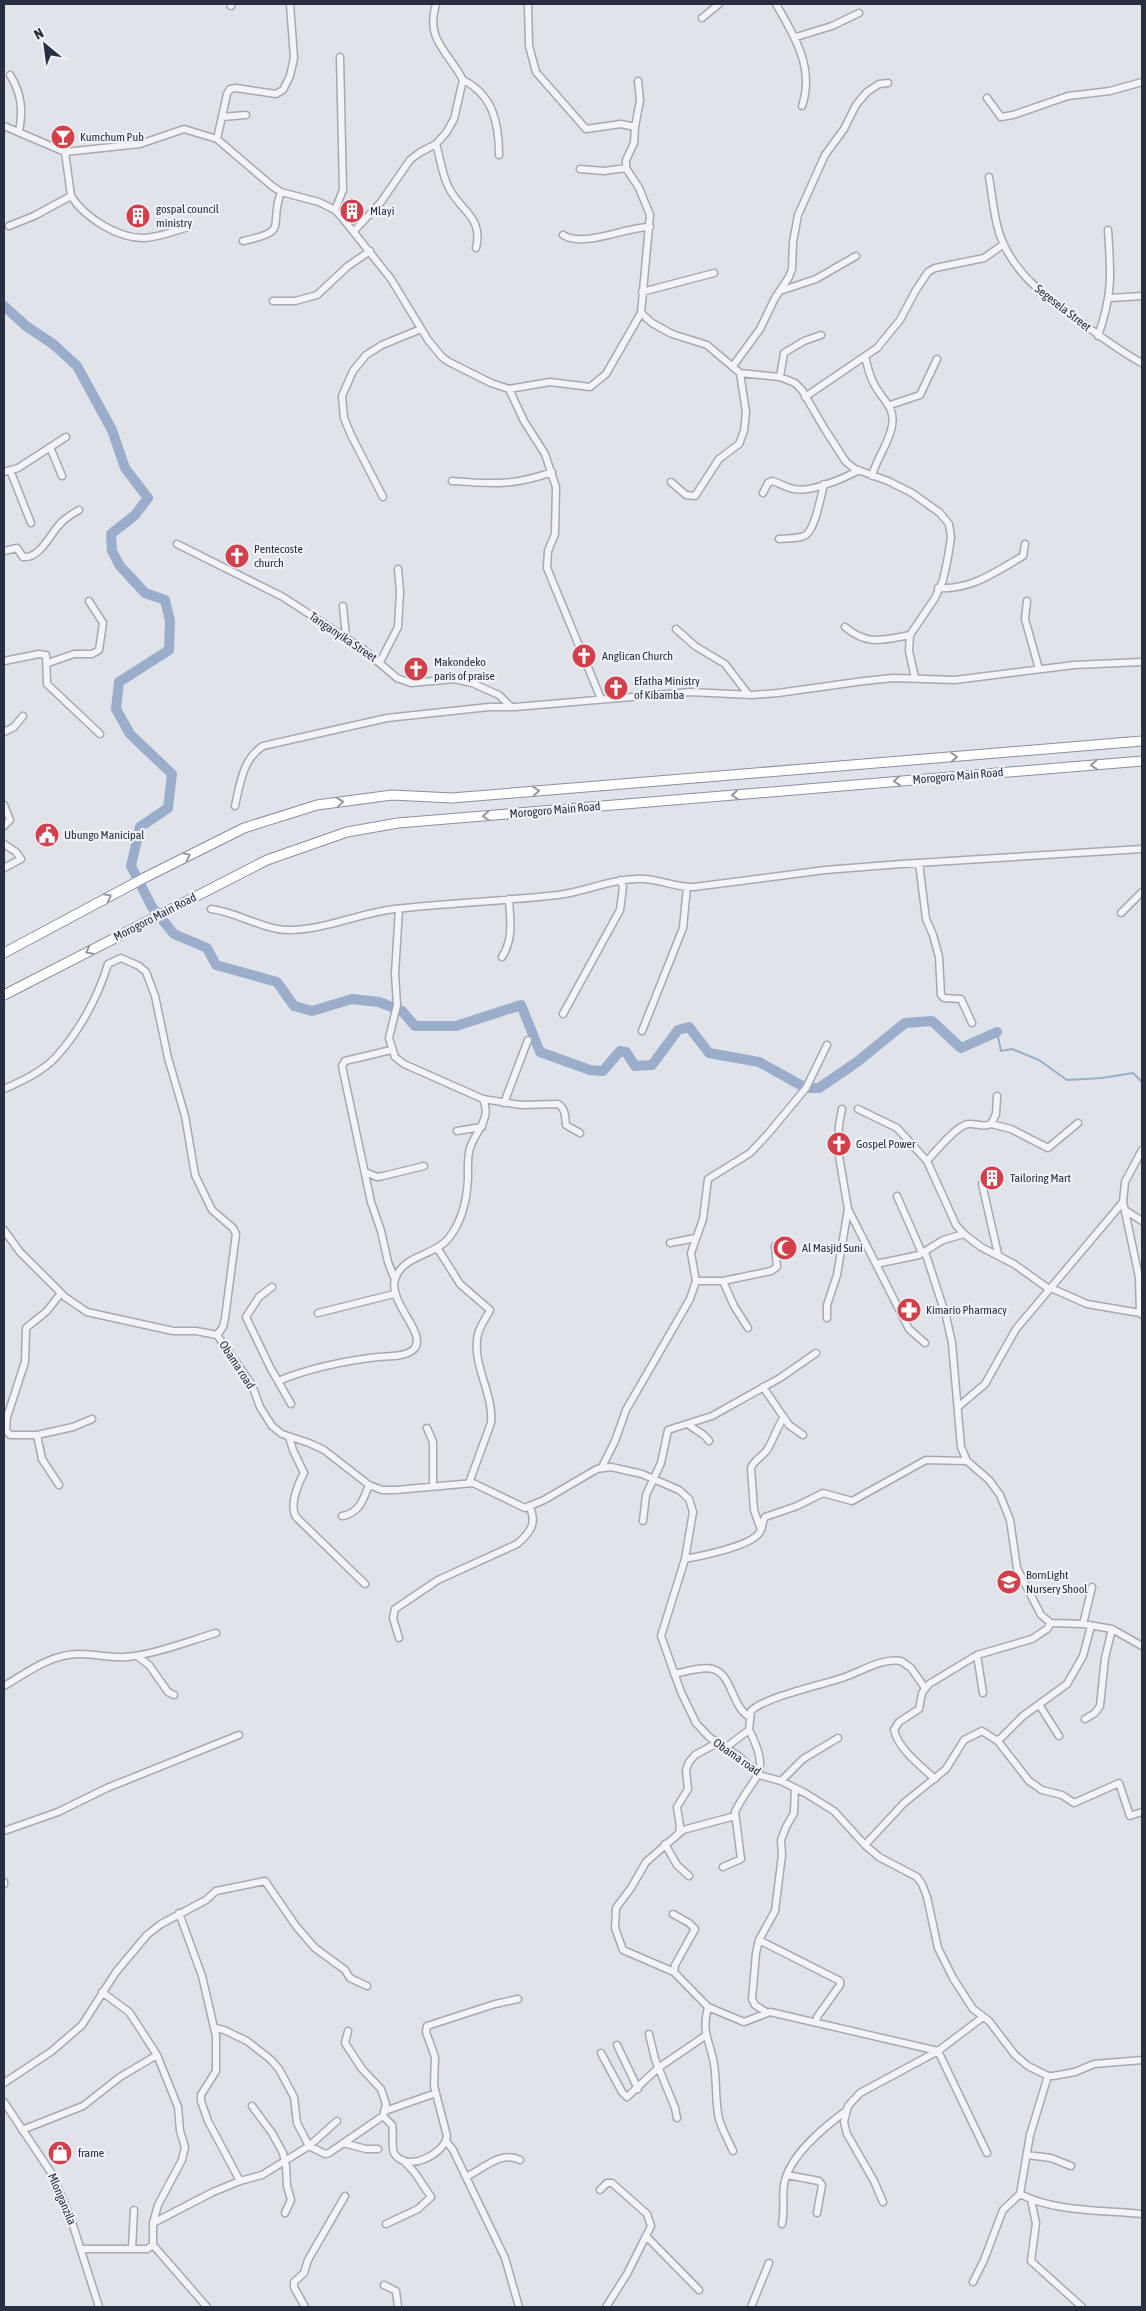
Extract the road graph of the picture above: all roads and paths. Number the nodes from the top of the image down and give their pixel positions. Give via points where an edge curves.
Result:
1 (290, 4) edge
2 (435, 4) edge
3 (528, 4) edge
4 (719, 4) edge
5 (776, 4) edge
6 (859, 14) dead end
7 (702, 18) dead end
8 (796, 38) junction
9 (340, 57) dead end
10 (10, 75) dead end
11 (463, 80) junction
12 (638, 81) dead end
13 (1142, 82) edge
14 (888, 83) dead end
15 (987, 98) dead end
16 (802, 106) dead end
17 (246, 115) dead end
18 (222, 116) junction
19 (4, 126) edge
20 (635, 127) junction
21 (19, 132) junction
22 (217, 139) junction
23 (436, 144) junction
24 (65, 152) junction
25 (500, 155) dead end
26 (626, 168) junction
27 (580, 169) dead end
28 (989, 177) dead end
29 (281, 192) junction
30 (71, 196) junction
31 (334, 210) junction
32 (9, 226) dead end
33 (650, 227) junction
34 (188, 228) dead end
35 (1108, 230) dead end
36 (354, 231) junction
37 (563, 235) dead end
38 (243, 241) dead end
39 (1004, 244) junction
40 (476, 248) dead end
41 (370, 251) junction
42 (856, 256) dead end
43 (714, 273) dead end
44 (780, 291) junction
45 (642, 292) junction
46 (1142, 296) edge
47 (1110, 298) junction
48 (274, 301) dead end
49 (641, 313) junction
50 (421, 329) junction
51 (820, 335) dead end
52 (1098, 336) junction
53 (865, 356) junction
54 (937, 358) dead end
55 (1142, 363) edge
56 (733, 366) junction
57 (740, 373) junction
58 (780, 377) junction
59 (509, 389) junction
60 (805, 397) junction
61 (890, 405) junction
62 (66, 437) dead end
63 (50, 447) junction
64 (859, 470) junction
65 (7, 471) edge
66 (552, 472) junction
67 (62, 476) dead end
68 (872, 476) junction
69 (452, 481) dead end
70 (671, 482) dead end
71 (824, 484) junction
72 (763, 493) dead end
73 (383, 497) dead end
74 (80, 510) dead end
75 (32, 523) dead end
76 (779, 539) dead end
77 (177, 544) dead end
78 (1024, 544) dead end
79 (4, 551) edge
80 (398, 569) dead end
81 (938, 588) junction
82 (88, 601) dead end
83 (1027, 601) dead end
84 (343, 606) dead end
85 (845, 627) dead end
86 (676, 629) dead end
87 (910, 635) junction
88 (346, 637) junction
89 (4, 661) edge
90 (380, 662) junction
91 (1142, 662) edge
92 (48, 663) junction
93 (1039, 669) junction
94 (915, 678) junction
95 (748, 694) junction
96 (602, 699) junction
97 (511, 707) junction
98 (23, 716) dead end
99 (4, 732) edge
100 (100, 734) dead end
101 (1142, 742) edge
102 (1142, 761) edge
103 (4, 805) edge
104 (235, 806) dead end
105 (4, 826) edge
106 (4, 844) edge
107 (1142, 849) edge
108 (919, 863) junction
109 (4, 868) edge
110 (620, 880) junction
111 (687, 887) junction
112 (1142, 892) edge
113 (509, 899) junction
114 (211, 909) dead end
115 (399, 909) junction
116 (1122, 913) dead end
117 (4, 953) edge
118 (502, 957) dead end
119 (4, 995) edge
120 (563, 1014) dead end
121 (972, 1023) dead end
122 (642, 1031) dead end
123 (528, 1040) dead end
124 (827, 1045) dead end
125 (391, 1050) junction
126 (4, 1089) edge
127 (997, 1096) dead end
128 (483, 1099) junction
129 (504, 1103) junction
130 (842, 1109) dead end
131 (858, 1109) dead end
132 (1078, 1123) dead end
133 (991, 1124) junction
134 (482, 1128) junction
135 (457, 1131) dead end
136 (580, 1133) dead end
137 (1142, 1150) edge
138 (926, 1161) junction
139 (424, 1166) dead end
140 (365, 1172) junction
141 (982, 1184) dead end
142 (897, 1196) dead end
143 (1123, 1202) junction
144 (848, 1209) junction
145 (1125, 1210) junction
146 (1142, 1221) edge
147 (4, 1230) edge
148 (964, 1234) junction
149 (696, 1238) junction
150 (670, 1243) dead end
151 (775, 1246) dead end
152 (438, 1249) junction
153 (924, 1253) junction
154 (998, 1254) junction
155 (876, 1264) junction
156 (395, 1280) junction
157 (696, 1281) junction
158 (722, 1281) junction
159 (272, 1288) dead end
160 (1050, 1288) junction
161 (61, 1292) junction
162 (394, 1294) junction
163 (318, 1313) dead end
164 (1141, 1314) edge
165 (827, 1318) dead end
166 (748, 1328) dead end
167 (217, 1335) junction
168 (925, 1343) dead end
169 (816, 1353) dead end
170 (278, 1381) junction
171 (763, 1387) junction
172 (291, 1404) dead end
173 (959, 1406) junction
174 (784, 1417) junction
175 (92, 1418) dead end
176 (688, 1424) junction
177 (427, 1428) dead end
178 (37, 1435) junction
179 (803, 1436) dead end
180 (289, 1437) junction
181 (709, 1441) dead end
182 (967, 1461) junction
183 (602, 1467) junction
184 (654, 1479) junction
185 (469, 1483) junction
186 (369, 1485) junction
187 (59, 1486) dead end
188 (433, 1486) junction
189 (529, 1506) junction
190 (342, 1516) dead end
191 (643, 1521) dead end
192 (761, 1528) junction
193 (686, 1559) junction
194 (365, 1584) dead end
195 (1092, 1586) dead end
196 (1051, 1623) junction
197 (1084, 1624) junction
198 (1092, 1626) junction
199 (1112, 1629) junction
200 (216, 1633) dead end
201 (399, 1638) dead end
202 (1142, 1646) edge
203 (977, 1655) junction
204 (137, 1656) junction
205 (674, 1674) junction
206 (4, 1686) edge
207 (925, 1688) junction
208 (983, 1693) dead end
209 (174, 1695) dead end
210 (1040, 1706) junction
211 (750, 1717) junction
212 (1085, 1718) dead end
213 (749, 1730) junction
214 (239, 1735) dead end
215 (1060, 1736) dead end
216 (838, 1738) dead end
217 (997, 1740) junction
218 (717, 1743) junction
219 (724, 1748) junction
220 (759, 1775) junction
221 (935, 1778) junction
222 (781, 1781) junction
223 (795, 1788) junction
224 (1142, 1812) edge
225 (734, 1816) junction
226 (4, 1831) edge
227 (679, 1833) junction
228 (665, 1844) junction
229 (865, 1845) junction
230 (723, 1867) dead end
231 (689, 1876) dead end
232 (180, 1913) junction
233 (673, 1914) dead end
234 (760, 1940) junction
235 (674, 1972) junction
236 (367, 1986) dead end
237 (102, 1992) junction
238 (518, 1999) dead end
239 (708, 2007) junction
240 (766, 2012) junction
241 (983, 2017) junction
242 (817, 2023) junction
243 (215, 2028) junction
244 (348, 2032) dead end
245 (648, 2034) dead end
246 (705, 2036) junction
247 (617, 2046) dead end
248 (938, 2051) junction
249 (600, 2053) dead end
250 (157, 2055) junction
251 (1142, 2060) edge
252 (658, 2068) junction
253 (1048, 2076) junction
254 (4, 2083) edge
255 (638, 2089) junction
256 (436, 2093) junction
257 (4, 2102) edge
258 (252, 2106) dead end
259 (846, 2111) junction
260 (384, 2113) junction
261 (677, 2118) dead end
262 (337, 2121) dead end
263 (22, 2130) junction
264 (446, 2141) junction
265 (344, 2144) junction
266 (309, 2146) junction
267 (378, 2149) dead end
268 (732, 2151) dead end
269 (987, 2153) dead end
270 (1027, 2155) junction
271 (402, 2159) junction
272 (285, 2160) junction
273 (520, 2160) dead end
274 (1071, 2166) dead end
275 (786, 2175) junction
276 (466, 2177) junction
277 (240, 2181) junction
278 (600, 2190) dead end
279 (1020, 2194) junction
280 (345, 2196) dead end
281 (1032, 2200) junction
282 (882, 2202) dead end
283 (134, 2210) dead end
284 (285, 2213) dead end
285 (817, 2213) dead end
286 (1142, 2214) edge
287 (152, 2223) junction
288 (386, 2224) dead end
289 (782, 2224) dead end
290 (646, 2236) junction
291 (153, 2245) junction
292 (81, 2248) junction
293 (132, 2249) junction
294 (769, 2263) dead end
295 (973, 2282) dead end
296 (384, 2285) dead end
297 (699, 2290) dead end
298 (99, 2307) edge
299 (207, 2307) edge
300 (305, 2307) edge
301 (398, 2307) edge
302 (520, 2307) edge
303 (605, 2307) edge
304 (752, 2307) edge
305 (1082, 2307) edge

1 - 18 street via 294,58 283,90 276,94 233,88 227,94
2 - 11 street via 432,17 434,34
3 - 20 street via 531,57 542,82 586,129 621,124
4 - 7 street
5 - 8 street
6 - 8 street
8 - 16 street via 804,69
9 - 31 street via 343,190
10 - 21 street via 23,111
11 - 23 street via 454,119
11 - 25 street via 480,92 494,112
12 - 20 street via 640,100
13 - 15 street via 1110,91 1068,96 1001,118
14 - 44 street via 867,92 825,155 798,215 792,269
17 - 18 street
18 - 22 street
19 - 21 street
20 - 26 street
21 - 24 street
22 - 24 street via 184,129 140,144
22 - 29 street
23 - 36 street via 410,160 381,202
23 - 40 street via 449,188 475,222 479,235
24 - 30 street
26 - 27 street via 604,171
26 - 33 street via 645,199
28 - 39 street, Segesela Street via 998,230
29 - 31 street via 319,202
29 - 38 street via 277,221 272,231 266,236
30 - 32 street
30 - 34 street via 98,221 131,236 160,236
31 - 36 street
33 - 37 street via 577,241
33 - 45 street
35 - 47 street
36 - 41 street
39 - 52 street, Segesela Street via 1024,277
39 - 53 street via 984,258 928,272 900,320 877,348
41 - 48 street via 316,295
41 - 50 street via 402,295
42 - 44 street via 816,279
43 - 45 street
44 - 56 street via 760,329
45 - 49 street
46 - 47 street
47 - 52 street
49 - 56 street via 672,334 707,345
49 - 59 street via 606,374 590,387 550,382
50 - 59 street via 434,349 449,362
50 - 73 street via 366,355 353,371 342,396 344,418
51 - 58 street via 804,340 784,354
52 - 55 street, Segesela Street
53 - 60 street
53 - 61 street via 877,390
54 - 61 street via 920,395
56 - 57 street
57 - 58 street
57 - 70 street via 746,412 739,444 719,459 695,496 686,495
58 - 60 street via 795,384
59 - 66 street
60 - 64 street via 846,462
61 - 68 street via 891,431
62 - 63 street
63 - 65 street via 18,468
63 - 67 street
64 - 68 street
64 - 71 street
65 - 75 street
66 - 69 street via 504,484
66 - 96 street via 558,494 554,512 555,534 548,551 547,568
68 - 81 street via 912,494 940,512 949,524 948,558
71 - 72 street via 796,490 772,481
71 - 76 street via 808,533
74 - 79 street via 62,521 50,539 30,556 23,557 17,548
77 - 88 street, Tanganyika Street via 282,597
78 - 81 street via 1023,556 977,583 952,589
80 - 90 street via 398,627
81 - 87 street via 935,598
82 - 92 street via 103,623 99,650
83 - 93 street via 1025,619
84 - 88 street
85 - 87 street via 857,637 869,640
86 - 95 street via 695,646 725,664
87 - 94 street via 909,651
88 - 90 street, Tanganyika Street
89 - 92 street via 40,654 46,655
90 - 97 street, Tanganyika Street via 397,678 411,682 454,679 472,682 498,695
91 - 93 street
92 - 100 street via 47,684
93 - 94 street via 954,680
94 - 95 street
95 - 96 street via 690,692
96 - 97 street
97 - 104 street via 387,718 263,746 247,760
98 - 99 street via 14,727
117 -> 101 highway, Morogoro Main Road via 244,828 317,804 392,795 452,798
102 -> 119 highway, Morogoro Main Road via 398,823 347,832 267,860
103 - 105 street via 10,820
106 - 109 street via 21,859
107 - 108 street
108 - 111 street via 824,870
108 - 121 street via 926,919 939,957 941,995 961,999
110 - 111 street via 646,878
110 - 113 street via 559,895
110 - 120 street via 623,886 620,910
111 - 122 street via 683,928
112 - 116 street
113 - 115 street
113 - 118 street via 510,943
114 - 115 street via 228,911 251,922 287,930 312,928
115 - 125 street via 397,1005 389,1038
123 - 129 street
124 - 149 street via 806,1088 767,1135 750,1153 708,1179 703,1219
125 - 128 street via 404,1064
125 - 140 street via 342,1063
126 - 167 street via 38,1072 55,1058 90,1007 108,964 121,958 146,972 185,1116 195,1175 212,1210 236,1234 225,1318
127 - 133 street via 996,1114
128 - 129 street
128 - 134 street via 487,1110
129 - 136 street via 558,1104 566,1116 566,1125
130 - 144 street via 837,1142
131 - 138 street via 897,1128
132 - 133 street via 1048,1148 1011,1129
133 - 138 street via 963,1126
134 - 135 street
134 - 152 street via 470,1148 464,1210 450,1236
137 - 143 street via 1125,1182
138 - 148 street via 956,1225
139 - 140 street via 377,1177
140 - 156 street
141 - 154 street
142 - 153 street
143 - 145 street
143 - 160 street
144 - 155 street
144 - 165 street
145 - 146 street
145 - 164 street via 1139,1277
147 - 161 street, Obama road via 20,1252
148 - 153 street via 943,1240
148 - 154 street via 981,1247
149 - 150 street
149 - 157 street via 691,1259
151 - 158 street via 777,1267 771,1271
152 - 156 street via 403,1266
152 - 185 street via 460,1284 490,1310 477,1337 480,1368 492,1413 491,1423
153 - 155 street
153 - 173 street via 946,1316
154 - 160 street
155 - 168 street via 909,1329
156 - 162 street
157 - 158 street
157 - 183 street via 682,1316 626,1410
158 - 166 street
159 - 170 street via 259,1297 246,1317
160 - 164 street via 1087,1304
160 - 173 street via 1016,1329 991,1377
161 - 167 street, Obama road via 87,1312 173,1331
161 - 178 street via 47,1311 26,1328 25,1362 7,1418 6,1430 10,1435
162 - 163 street
162 - 170 street via 412,1325 417,1340 413,1350 318,1368
167 - 180 street, Obama road via 252,1385 268,1421
169 - 171 street
170 - 172 street
171 - 174 street
171 - 176 street via 712,1416
173 - 182 street via 960,1442
174 - 179 street
174 - 192 street via 768,1449 751,1468 754,1510
175 - 178 street via 73,1427
176 - 181 street
176 - 184 street via 666,1433 664,1454
177 - 188 street via 433,1442
178 - 187 street via 42,1459
180 - 186 street, Obama road via 324,1450
180 - 194 street via 304,1473 293,1512
182 - 192 street via 926,1460 852,1501 823,1493 765,1517
182 - 196 street via 1000,1495 1010,1520 1017,1568 1040,1615
183 - 184 street, Obama road via 629,1470
183 - 189 street
184 - 191 street via 646,1495
184 - 193 street, Obama road via 684,1494 692,1505
185 - 188 street, Obama road
185 - 189 street, Obama road via 522,1508
186 - 188 street, Obama road via 388,1490
186 - 190 street via 355,1512
189 - 201 street via 534,1518 533,1526 517,1544 438,1580 395,1609 393,1618
192 - 193 street via 756,1536 729,1548
193 - 205 street, Obama road via 661,1636
195 - 197 street
196 - 197 street
196 - 203 street via 1032,1639
197 - 198 street
198 - 199 street
198 - 210 street via 1072,1678 1060,1692
199 - 202 street
199 - 212 street via 1100,1706
200 - 204 street
203 - 207 street
203 - 208 street
204 - 206 street via 114,1659 64,1655 40,1664
204 - 209 street via 149,1665 168,1692
205 - 211 street via 706,1669 717,1672 725,1679 742,1711
205 - 218 street, Obama road via 696,1723
207 - 211 street via 907,1665 888,1661 759,1705 752,1710
207 - 221 street via 919,1709 899,1722 894,1730 902,1745
210 - 215 street
210 - 217 street via 1023,1716 1008,1734
211 - 213 street
213 - 219 street
213 - 220 street via 762,1759
214 - 226 street via 107,1788 58,1812
216 - 222 street via 803,1759
217 - 221 street via 982,1731 966,1738 946,1769
217 - 224 street via 1025,1777 1042,1790 1062,1795 1074,1803 1119,1783 1130,1816
218 - 219 street, Obama road
218 - 227 street via 695,1755 688,1764 688,1789 677,1807
219 - 220 street, Obama road via 740,1757
220 - 222 street, Obama road
220 - 225 street
221 - 229 street via 904,1803
222 - 223 street, Obama road
223 - 229 street, Obama road via 834,1811
223 - 234 street via 794,1813 781,1840 775,1911
225 - 227 street
225 - 230 street via 741,1859
227 - 228 street
228 - 231 street via 677,1865
228 - 235 street via 646,1862 618,1904 615,1928 623,1950
229 - 241 street, Obama road via 878,1857 922,1884 938,1948 967,2001
232 - 236 street via 216,1891 265,1881 315,1948 345,1970 350,1978
232 - 237 street via 147,1935
232 - 243 street via 202,1976
233 - 235 street via 695,1929
234 - 240 street via 752,1998 754,2004
234 - 242 street via 840,1981 817,2017
235 - 239 street
237 - 250 street via 128,2012
237 - 254 street via 82,2025 52,2051
238 - 256 street via 427,2026 435,2057
239 - 240 street via 744,2022
239 - 246 street
240 - 242 street
241 - 248 street
241 - 253 street, Obama road via 1014,2055
242 - 248 street
243 - 266 street via 247,2041 274,2062 292,2092 295,2118
243 - 277 street via 216,2071 201,2101
244 - 260 street via 345,2043 362,2069 381,2089 386,2104
245 - 252 street
246 - 252 street
246 - 268 street via 714,2065 719,2120
247 - 255 street
248 - 259 street via 860,2093
248 - 269 street
249 - 255 street via 625,2097
250 - 263 street via 120,2077 83,2106
250 - 287 street via 178,2107 185,2148
251 - 253 street via 1094,2064 1076,2072
252 - 255 street
252 - 261 street
253 - 270 street
256 - 260 street
256 - 264 street
257 - 263 street, Mlonganzila
258 - 272 street
259 - 275 street via 801,2151
259 - 282 street via 844,2122 849,2139 874,2181
260 - 265 street
260 - 271 street via 392,2125 393,2150
262 - 266 street
263 - 292 street, Mlonganzila via 52,2174
264 - 271 street via 423,2161
264 - 276 street
265 - 266 street via 326,2154
265 - 267 street
266 - 272 street
270 - 274 street via 1051,2158
270 - 279 street
271 - 288 street via 431,2197 418,2209
272 - 277 street via 262,2175
272 - 284 street via 291,2200
273 - 276 street via 505,2156
275 - 285 street via 819,2181 822,2185
275 - 289 street
276 - 302 street via 502,2252
277 - 287 street
278 - 290 street via 607,2183 612,2183 647,2214 651,2226
279 - 281 street
279 - 295 street via 1003,2210
280 - 300 street via 308,2260 304,2273 294,2282
281 - 286 street
281 - 305 street via 1036,2223 1032,2262
283 - 293 street
287 - 291 street
290 - 297 street
290 - 303 street via 627,2274
291 - 293 street
291 - 299 street
292 - 293 street
292 - 298 street, Mlonganzila
294 - 304 street
296 - 301 street via 396,2291

